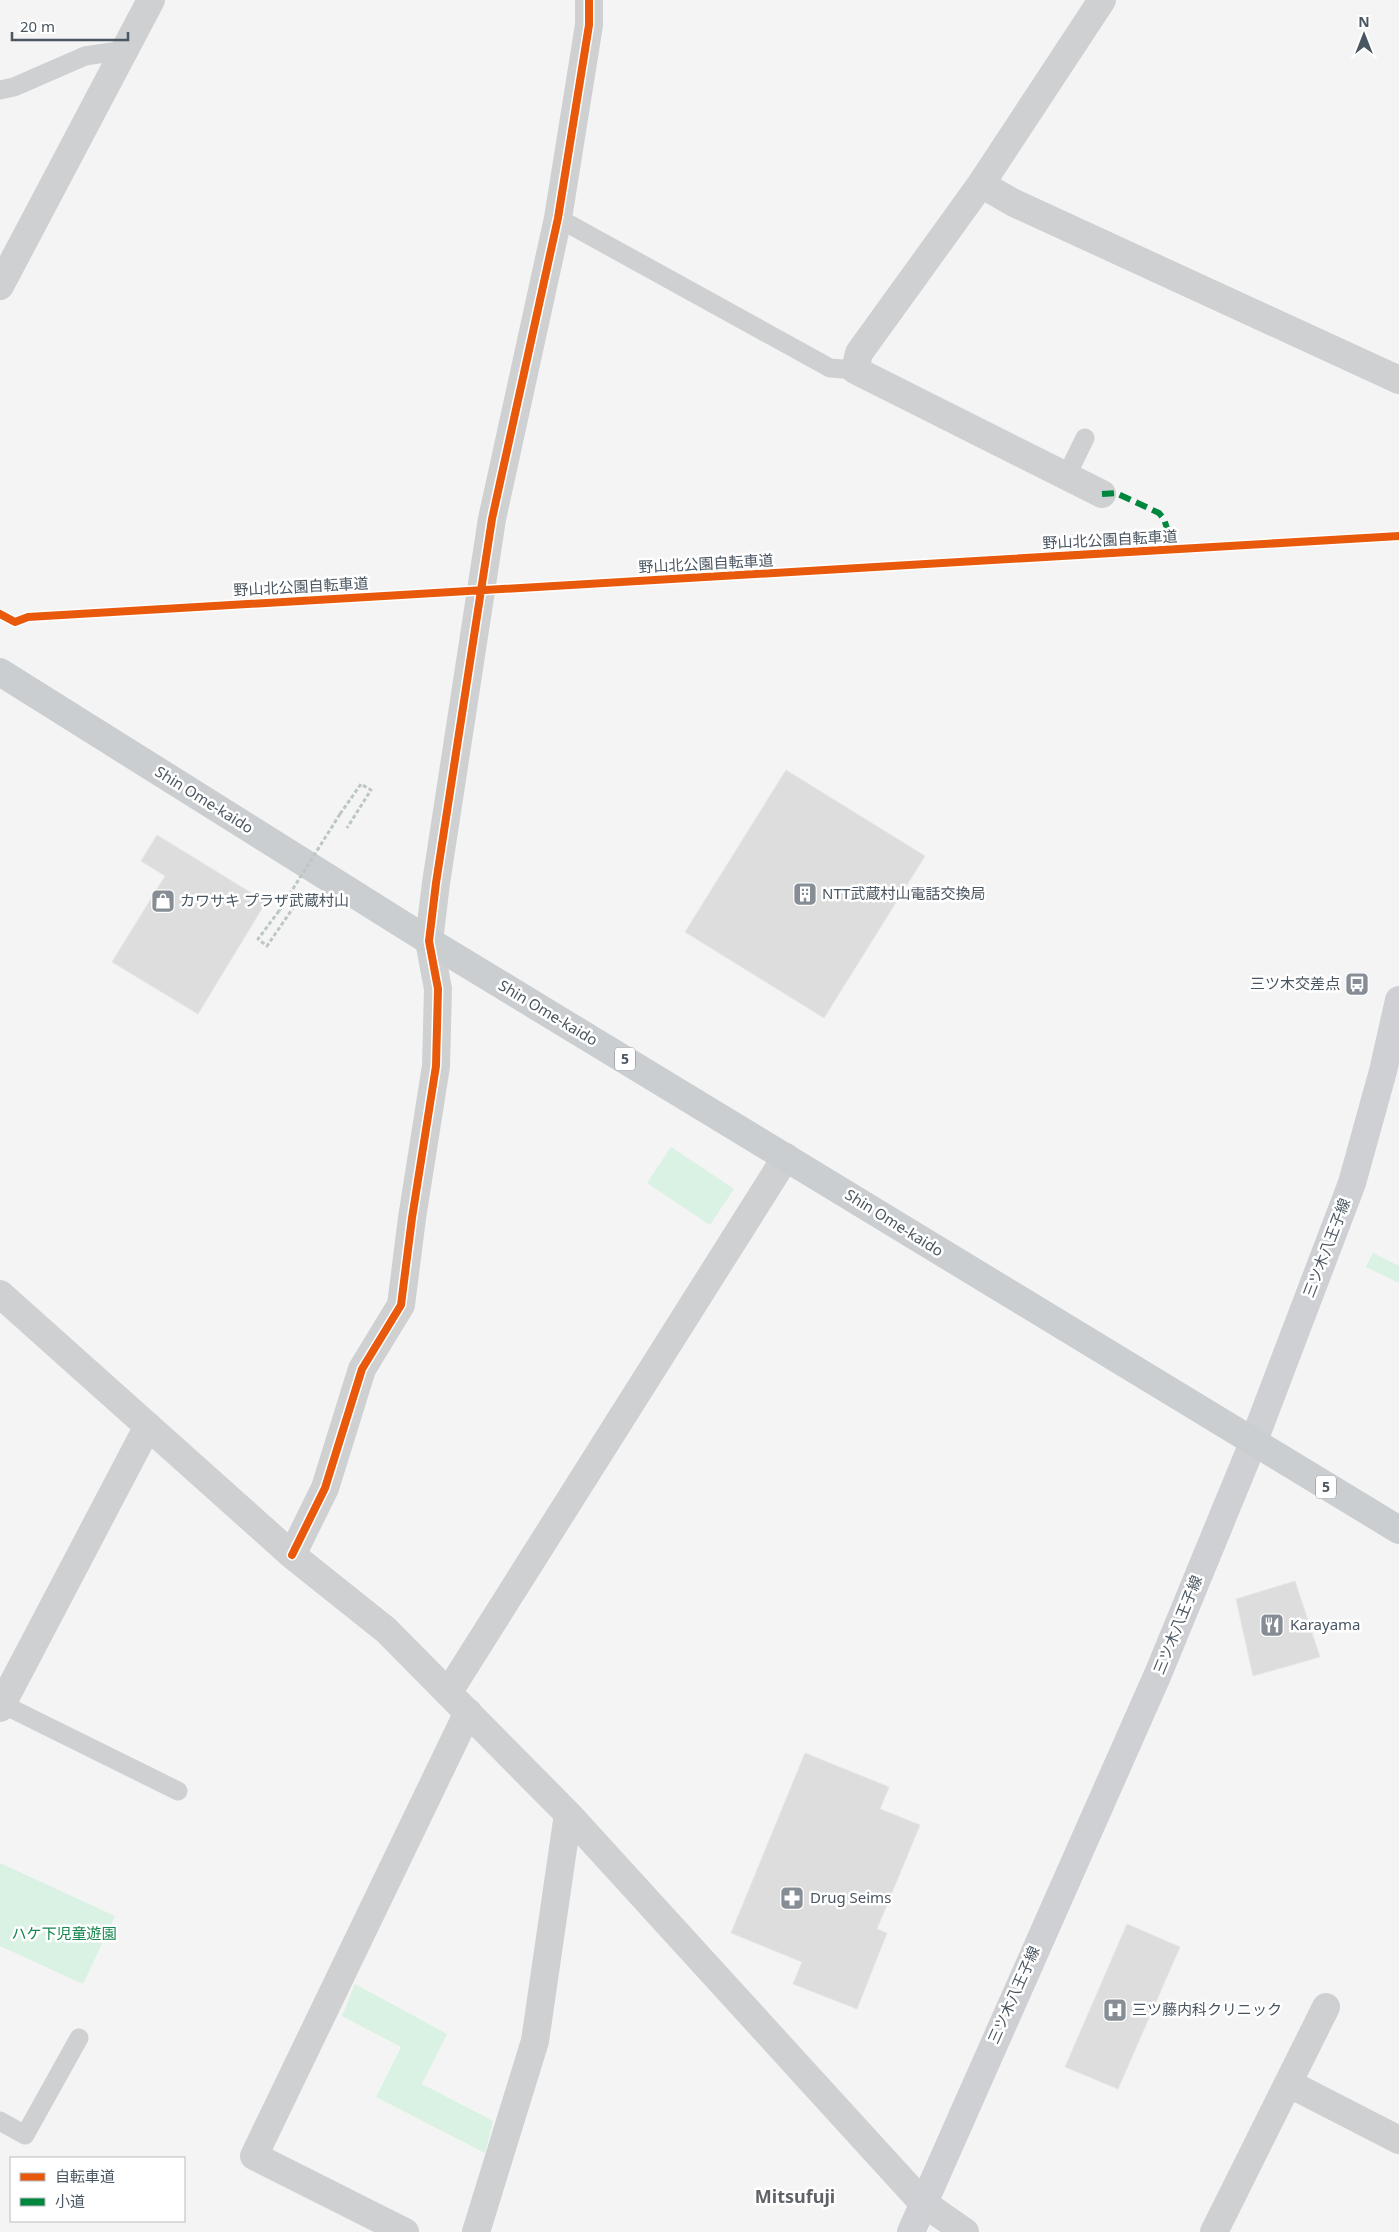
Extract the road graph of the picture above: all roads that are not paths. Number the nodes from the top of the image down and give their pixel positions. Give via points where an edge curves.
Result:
1 (151, 0) edge
2 (589, 0) edge
3 (1102, 0) edge
4 (125, 50) junction
5 (0, 90) edge
6 (982, 184) junction
7 (558, 218) junction
8 (0, 286) edge
9 (855, 370) junction
10 (1399, 380) edge
11 (1085, 438) dead end
12 (1066, 477) junction
13 (1102, 494) dead end
14 (0, 672) edge
15 (429, 941) junction
16 (1399, 1000) edge
17 (1391, 1075) edge
18 (786, 1157) junction
19 (0, 1294) edge
20 (148, 1426) junction
21 (1252, 1443) junction
22 (1399, 1530) edge
23 (292, 1555) junction
24 (448, 1693) junction
25 (1, 1706) edge
26 (468, 1712) junction
27 (178, 1791) dead end
28 (568, 1814) junction
29 (1326, 2007) dead end
30 (79, 2038) dead end
31 (1288, 2083) junction
32 (0, 2121) edge
33 (1399, 2140) edge
34 (922, 2202) junction
35 (405, 2232) edge
36 (476, 2232) edge
37 (911, 2232) edge
38 (965, 2232) edge
39 (1214, 2232) edge

1 - 4 street
2 - 7 street via 589,25
3 - 6 street
4 - 5 lane via 85,56
4 - 8 street
6 - 9 street via 859,353
6 - 10 street via 1012,202
7 - 9 lane via 830,368
7 - 15 street via 492,519
9 - 12 street
11 - 12 lane
12 - 13 street
14 - 15 main road, Shin Ome-kaido / 5
15 - 18 main road, Shin Ome-kaido / 5
15 - 23 street via 438,989 436,1066 401,1306 362,1369 325,1488
16 - 17 main road, 三ツ木八王子線
17 - 21 main road, 三ツ木八王子線
18 - 21 main road, Shin Ome-kaido / 5
18 - 24 street
19 - 20 street
20 - 23 street
20 - 25 street
21 - 22 main road, 5
21 - 34 main road, 三ツ木八王子線 via 1158,1674
23 - 24 street via 386,1630
24 - 26 street
25 - 27 lane
26 - 28 street
26 - 35 street via 254,2156
28 - 34 street
28 - 36 street via 535,2041
29 - 31 street
30 - 32 lane via 25,2135
31 - 33 street
31 - 39 street
34 - 37 main road, 三ツ木八王子線
34 - 38 street

